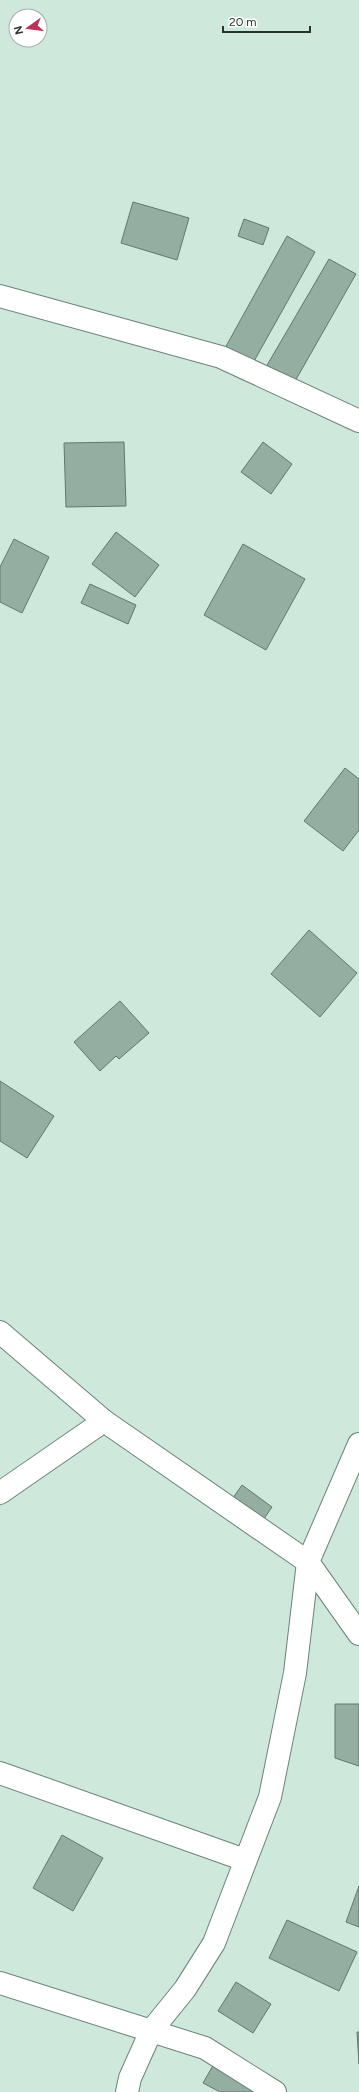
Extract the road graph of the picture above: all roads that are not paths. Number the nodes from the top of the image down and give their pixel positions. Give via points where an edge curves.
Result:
1 (0, 296) edge
2 (359, 421) edge
3 (0, 1332) edge
4 (104, 1421) junction
5 (359, 1444) edge
6 (0, 1493) edge
7 (308, 1562) junction
8 (359, 1634) edge
9 (0, 1773) edge
10 (245, 1860) junction
11 (0, 1983) edge
12 (151, 2031) junction
13 (127, 2092) edge
14 (275, 2092) edge

1 - 2 street via 221,358
3 - 4 street
4 - 6 street
4 - 7 street
5 - 7 street
7 - 8 street
7 - 10 street via 295,1673 270,1797
9 - 10 street
10 - 12 street via 214,1943 185,1989
11 - 12 street
12 - 13 street via 130,2078
12 - 14 street via 205,2048

